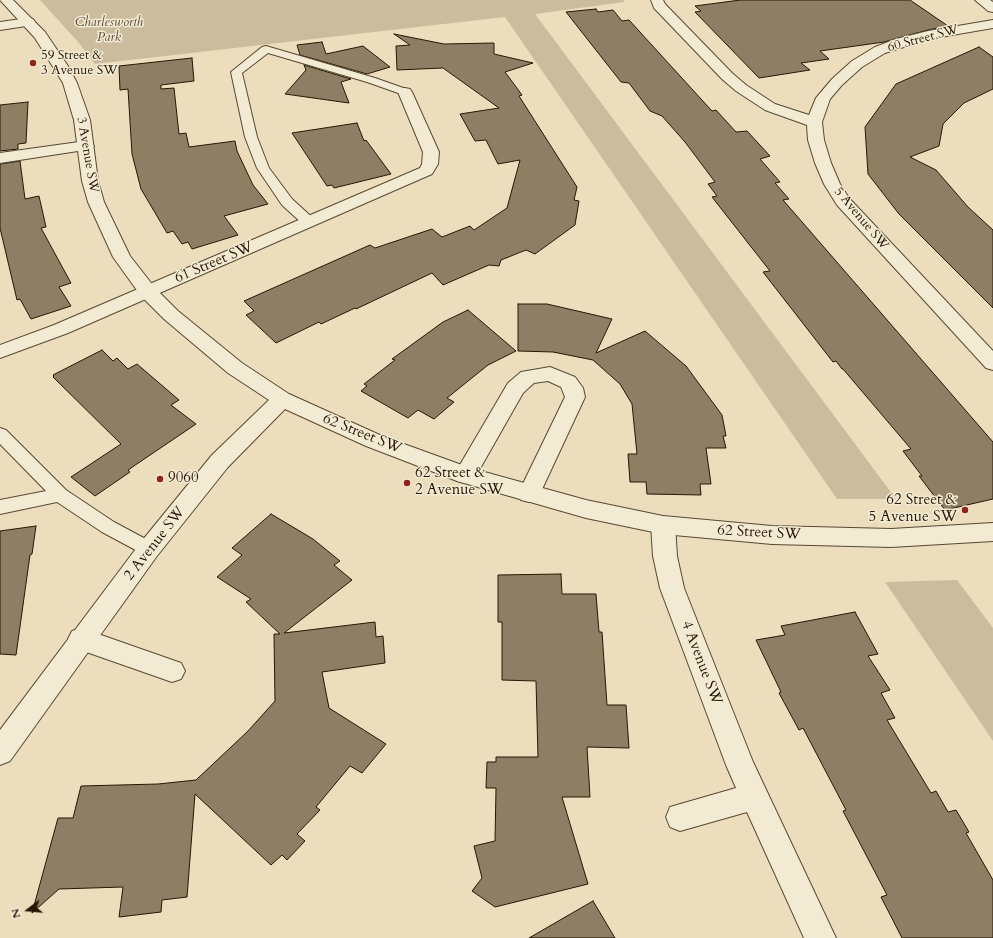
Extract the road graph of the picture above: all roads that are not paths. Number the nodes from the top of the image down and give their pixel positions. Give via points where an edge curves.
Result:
1 (6, 0) edge
2 (657, 0) edge
3 (981, 0) edge
4 (993, 8) edge
5 (28, 22) junction
6 (993, 24) edge
7 (0, 26) edge
8 (405, 92) joint
9 (814, 122) junction
10 (86, 146) junction
11 (0, 158) edge
12 (309, 222) junction
13 (148, 292) junction
14 (0, 352) edge
15 (993, 363) edge
16 (282, 399) junction
17 (0, 434) edge
18 (465, 475) junction
19 (529, 494) junction
20 (60, 495) junction
21 (0, 507) edge
22 (663, 525) junction
23 (993, 532) edge
24 (149, 549) junction
25 (81, 640) junction
26 (172, 671) dead end
27 (4, 738) edge
28 (754, 797) junction
29 (680, 817) dead end
30 (820, 938) edge

1 - 5 street, 3 Avenue SW
2 - 9 street via 669,16 740,88 770,107
3 - 4 street
5 - 7 street
5 - 10 street, 3 Avenue SW via 51,51 70,83 82,120
6 - 9 street, 60 Street SW via 928,34 880,50 857,64 837,82 824,98
8 - 12 street, 61 Street SW via 431,152 430,164 426,171 411,180
8 - 12 lane via 266,49 236,72 251,137 263,168 288,202
9 - 15 street, 5 Avenue SW via 823,163 843,201
10 - 11 street
10 - 13 street, 3 Avenue SW via 90,181 106,226 122,257
12 - 13 street, 61 Street SW
13 - 14 street, 61 Street SW
13 - 16 street, 3 Avenue SW via 201,341 235,368
16 - 18 street, 62 Street SW via 374,441
16 - 24 street, 2 Avenue SW via 220,461
17 - 20 lane
18 - 19 street, 62 Street SW
18 - 19 street via 515,388 528,377 550,374 568,382 573,388 575,398
19 - 22 street, 62 Street SW
20 - 21 lane
20 - 24 lane via 108,527
22 - 23 street, 62 Street SW via 772,535 891,538
22 - 28 street, 4 Avenue SW via 665,556 672,588
24 - 25 street, 2 Avenue SW
25 - 26 street
25 - 27 street, 2 Avenue SW
28 - 29 street
28 - 30 street, 4 Avenue SW

